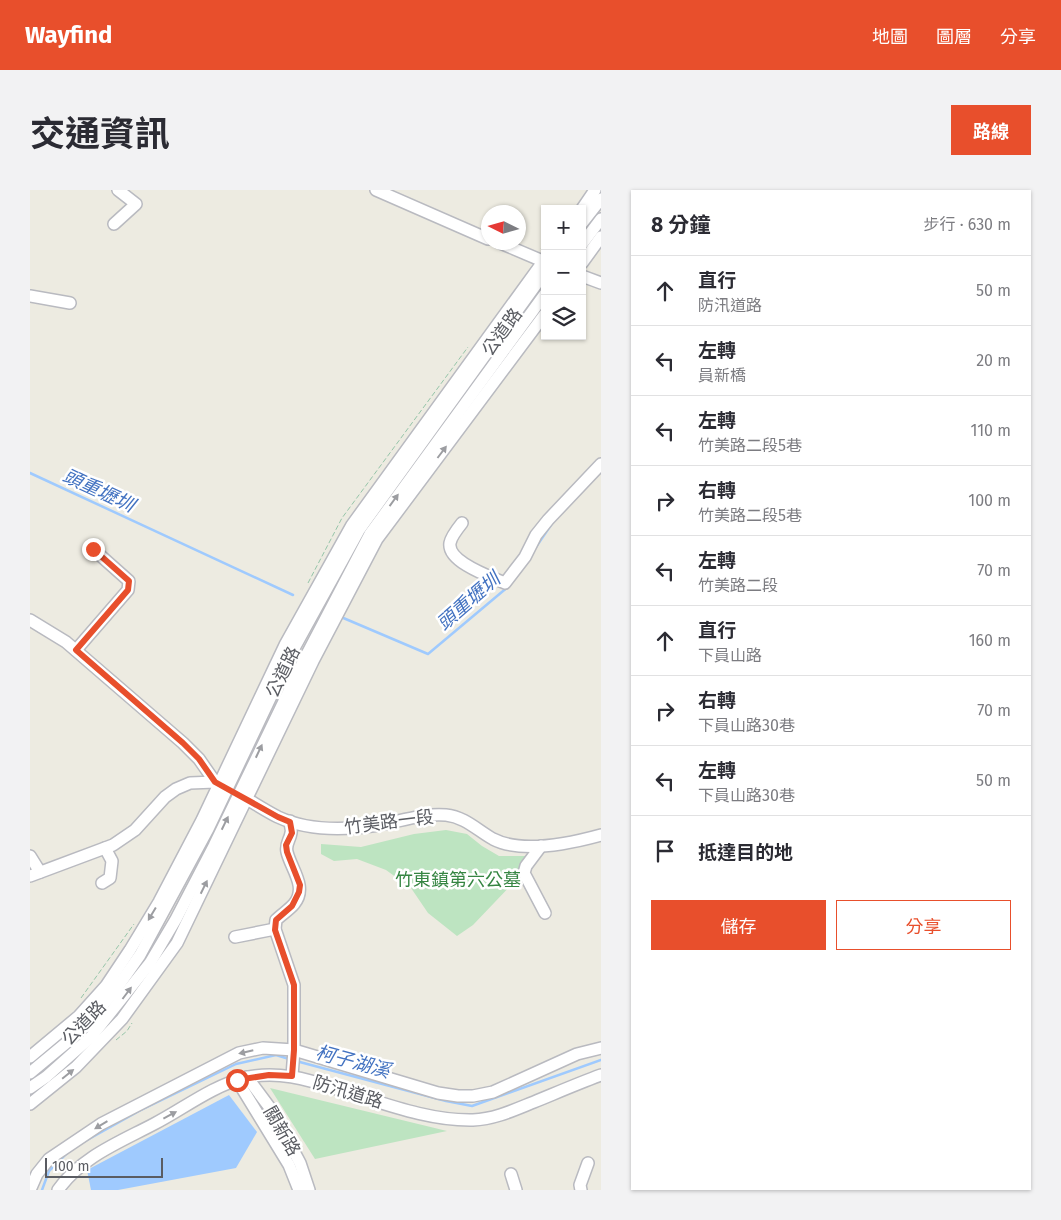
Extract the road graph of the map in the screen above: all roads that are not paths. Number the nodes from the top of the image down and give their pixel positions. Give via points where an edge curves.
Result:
1 (118, 190) edge
2 (376, 190) edge
3 (596, 190) edge
4 (601, 199) edge
5 (585, 205) edge
6 (586, 218) edge
7 (601, 220) edge
8 (114, 224) dead end
9 (481, 236) edge
10 (601, 237) edge
11 (586, 239) edge
12 (516, 250) edge
13 (586, 258) edge
14 (541, 262) edge
15 (541, 267) edge
16 (586, 277) edge
17 (601, 283) edge
18 (544, 295) edge
19 (30, 296) edge
20 (70, 303) dead end
21 (541, 319) edge
22 (601, 464) edge
23 (462, 523) dead end
24 (93, 549) dead end
25 (30, 620) edge
26 (76, 650) junction
27 (220, 785) junction
28 (243, 797) junction
29 (290, 822) junction
30 (601, 835) edge
31 (541, 846) junction
32 (105, 848) junction
33 (30, 856) edge
34 (35, 874) edge
35 (102, 883) dead end
36 (545, 914) dead end
37 (275, 930) junction
38 (235, 937) dead end
39 (601, 1048) edge
40 (294, 1050) junction
41 (30, 1058) edge
42 (30, 1073) edge
43 (601, 1075) edge
44 (292, 1076) junction
45 (242, 1079) junction
46 (30, 1088) edge
47 (30, 1104) edge
48 (588, 1163) dead end
49 (512, 1174) dead end
50 (30, 1190) edge
51 (58, 1190) edge
52 (299, 1190) edge
53 (309, 1190) edge
54 (516, 1190) edge
55 (581, 1190) edge

1 - 8 street via 136,204
2 - 9 street
3 - 5 street
4 - 6 street
7 - 11 street
10 - 13 street
12 - 14 street
15 - 27 street, 公道路 via 359,530
16 - 17 street
28 -> 18 street, 公道路 via 306,656 370,534
19 - 20 street
28 -> 21 street, 公道路 via 377,539
22 - 23 street via 548,520 505,583 456,557 450,542
24 - 26 street via 129,581 128,590
25 - 26 street
26 - 27 street via 183,743
27 - 28 street, 竹美路一段
27 - 32 street via 190,783 176,789 135,830
27 -> 41 street, 公道路 via 158,902 106,986 80,1016
27 - 42 street, 公道路 via 208,829 140,955 114,992 77,1034
28 - 29 street, 竹美路一段
46 -> 28 street, 公道路 via 91,1037 150,962
47 -> 28 street, 公道路 via 76,1067 122,1019 160,968 177,943
29 - 31 street, 竹美路一段 via 347,828 446,815 466,821 494,839 519,846
29 - 37 street via 292,833 286,845 287,852 300,885 292,906 276,920
30 - 31 street, 竹美路一段 via 572,843
31 - 36 street via 524,874
32 - 34 street
32 - 35 street via 112,861 110,878
33 - 34 street
37 - 38 street
37 - 40 street via 294,985
39 - 40 street via 578,1054 493,1092 473,1096 438,1093
40 - 44 street
40 -> 50 street via 263,1048 239,1053 101,1124 49,1159
43 - 44 street, 防汛道路 via 496,1117 473,1120 412,1111
44 - 45 street, 防汛道路
51 -> 45 street, 防汛道路 via 70,1175 98,1154 225,1084
45 - 52 street, 關新路 via 289,1165
45 - 53 street, 關新路 via 273,1112 300,1163
48 - 55 street
49 - 54 street

